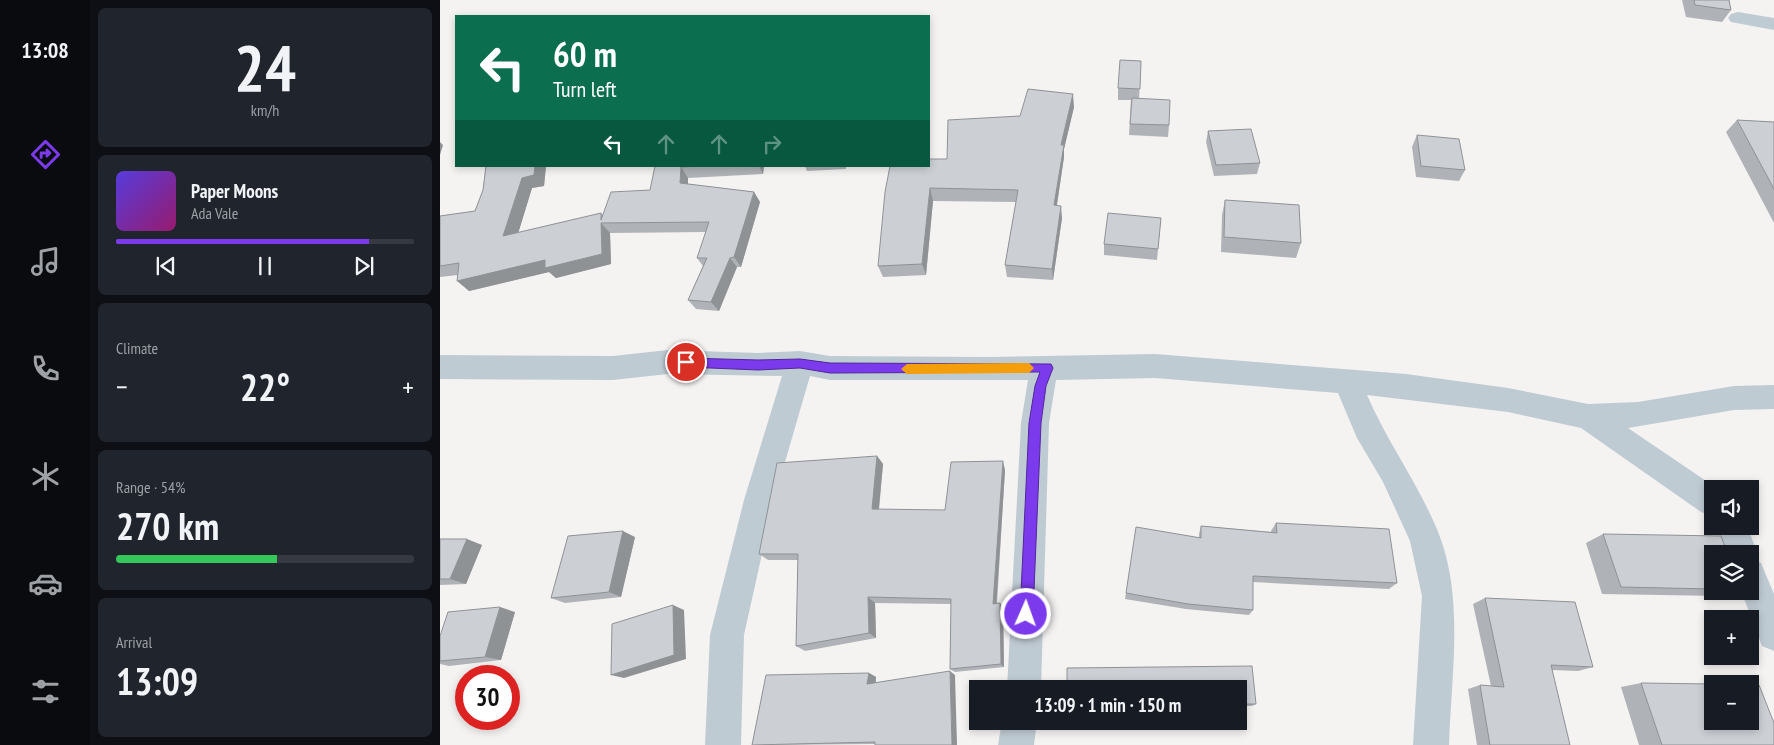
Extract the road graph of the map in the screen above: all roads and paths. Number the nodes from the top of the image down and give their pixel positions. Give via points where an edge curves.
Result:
1 (1738, 18) dead end
2 (1774, 24) edge
3 (800, 364) junction
4 (440, 367) edge
5 (1047, 368) junction
6 (1347, 381) junction
7 (1774, 396) edge
8 (1588, 416) junction
9 (1704, 496) edge
10 (1759, 596) edge
11 (1774, 634) edge
12 (1024, 680) edge
13 (1018, 730) edge
14 (723, 745) edge
15 (1016, 745) edge
16 (1431, 745) edge

1 - 2 street
3 - 4 street via 668,362 613,368
3 - 5 street via 830,368
3 - 14 street via 759,500 727,635
5 - 6 street via 1155,366
5 - 12 street via 1040,386 1035,423
6 - 8 street via 1489,398
6 - 16 street via 1367,429 1393,472 1425,539 1438,596
7 - 8 street via 1734,398 1638,415
8 - 9 street
10 - 11 street
13 - 15 street

